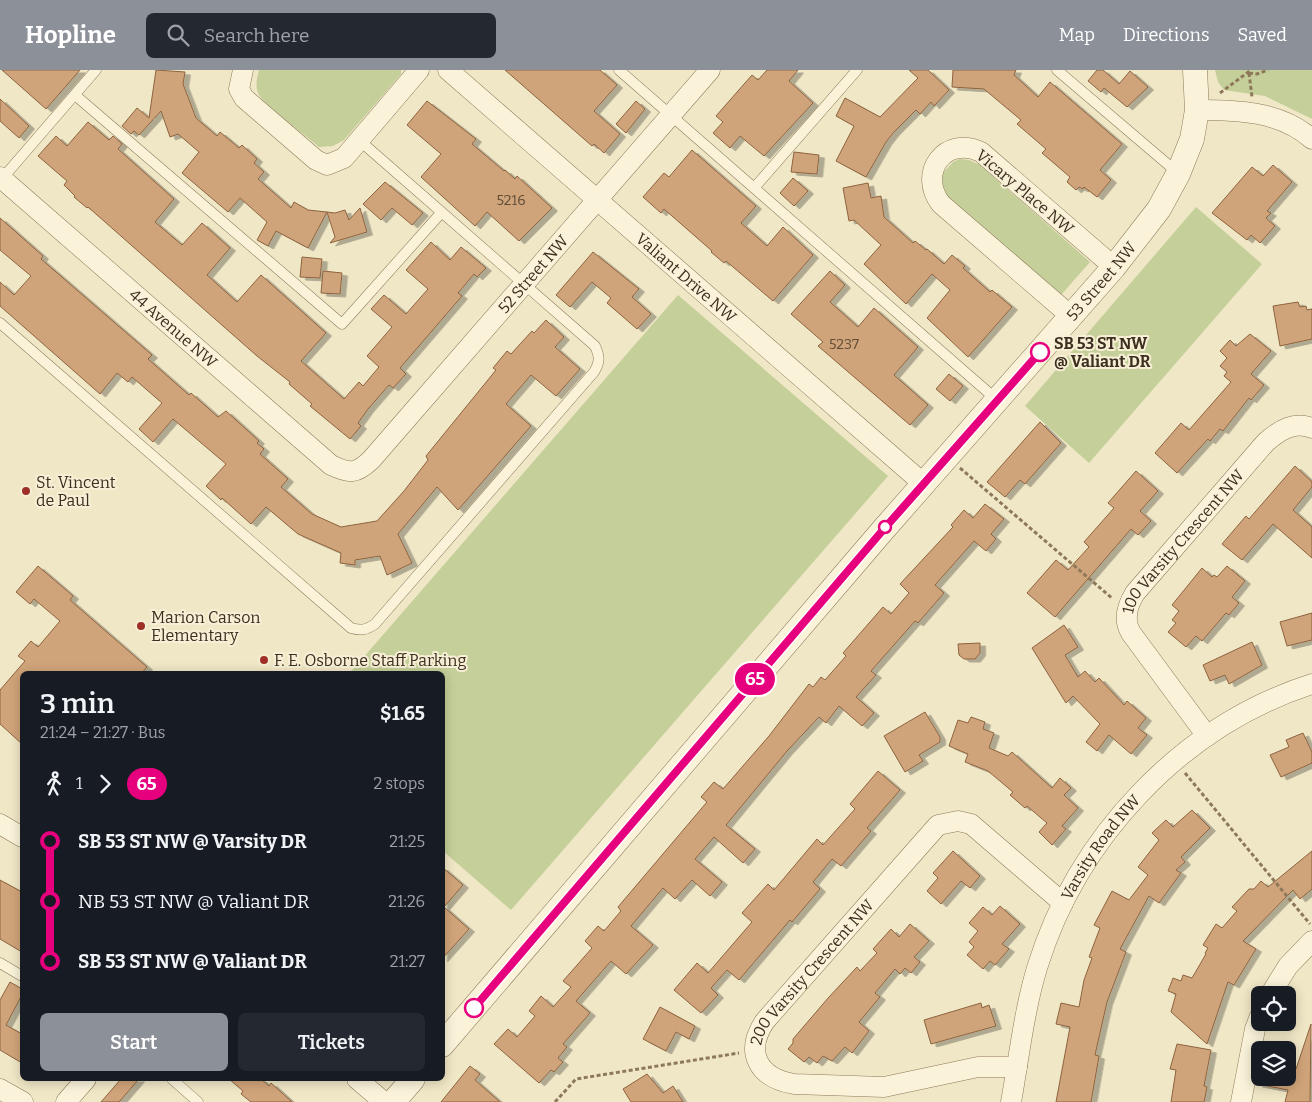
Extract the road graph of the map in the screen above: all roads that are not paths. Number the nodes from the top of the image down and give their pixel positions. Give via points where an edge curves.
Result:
1 (96, 70) edge
2 (243, 70) edge
3 (419, 70) edge
4 (448, 70) edge
5 (619, 70) edge
6 (710, 70) edge
7 (857, 70) edge
8 (1057, 70) edge
9 (1195, 70) edge
10 (75, 95) junction
11 (1197, 110) junction
12 (671, 115) junction
13 (359, 140) junction
14 (1312, 140) edge
15 (1178, 174) junction
16 (0, 179) edge
17 (754, 188) junction
18 (597, 200) junction
19 (441, 213) junction
20 (1114, 267) junction
21 (523, 284) junction
22 (1072, 317) junction
23 (0, 323) edge
24 (998, 400) junction
25 (1312, 428) edge
26 (352, 472) joint
27 (925, 485) junction
28 (1312, 684) edge
29 (1207, 736) junction
30 (0, 824) edge
31 (20, 836) edge
32 (1063, 903) junction
33 (1312, 942) edge
34 (0, 963) edge
35 (20, 975) edge
36 (1276, 986) edge
37 (1255, 1031) edge
38 (445, 1041) edge
39 (1017, 1067) junction
40 (84, 1081) edge
41 (174, 1081) edge
42 (358, 1081) edge
43 (411, 1081) edge
44 (0, 1089) edge
45 (23, 1102) edge
46 (66, 1102) edge
47 (198, 1102) edge
48 (384, 1102) edge
49 (394, 1102) edge
50 (1011, 1102) edge
51 (1241, 1102) edge

1 - 10 lane
2 - 13 street via 239,89 244,98 316,160 327,165 336,163
3 - 13 street
4 - 18 street, Valiant Drive NW
5 - 12 lane
6 - 12 street, 52 Street NW
7 - 17 lane
8 - 15 lane
9 - 11 street, 53 Street NW
10 - 16 lane
10 - 19 lane via 342,324
11 - 14 street via 1261,114 1283,120
11 - 15 street, 53 Street NW via 1192,140
12 - 17 lane
12 - 18 street, 52 Street NW
13 - 19 lane
15 - 20 street, 53 Street NW via 1159,209
16 - 26 street, 44 Avenue NW via 331,465
17 - 24 lane
18 - 21 street, 52 Street NW
18 - 27 street, Valiant Drive NW
19 - 21 lane
20 - 22 street, 53 Street NW
20 - 22 street, Vicary Place NW via 981,152 960,148 940,158 932,173 932,181 941,204
21 - 23 lane via 595,346 600,356 599,363 375,624 359,631 351,628
21 - 26 street, 52 Street NW via 371,460 361,470
22 - 24 street, 53 Street NW
24 - 27 street, 53 Street NW
25 - 29 street, 100 Varsity Crescent NW via 1294,425 1266,442 1135,593 1127,611 1131,633
27 - 38 street, 53 Street NW
28 - 29 street, Varsity Road NW via 1238,716
29 - 32 street, Varsity Road NW via 1145,788 1103,837
30 - 31 street
32 - 39 street, Varsity Road NW via 1038,968
32 - 39 street, 200 Varsity Crescent NW via 971,824 958,821 938,825 765,1022 754,1040 754,1050 764,1071 772,1078 788,1083 884,1087 978,1067
33 - 36 street via 1288,966
34 - 35 lane
37 - 51 street
39 - 50 street, Varsity Road NW
40 - 46 street
41 - 47 lane
42 - 48 street
43 - 49 street
44 - 45 street

